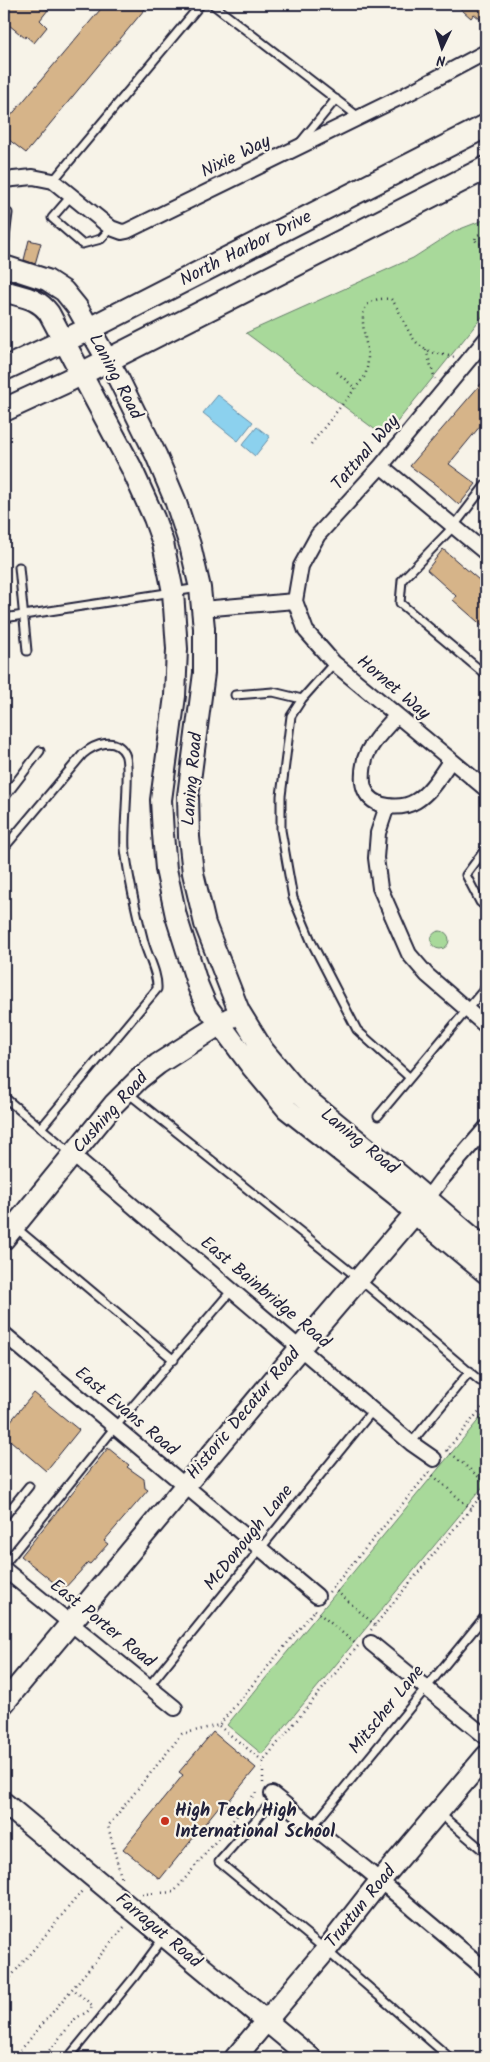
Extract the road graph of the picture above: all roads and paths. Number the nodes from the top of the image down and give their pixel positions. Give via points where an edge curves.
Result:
1 (201, 4) edge
2 (212, 4) edge
3 (486, 52) edge
4 (336, 99) junction
5 (360, 118) junction
6 (486, 126) edge
7 (295, 149) junction
8 (482, 174) edge
9 (4, 180) edge
10 (54, 181) junction
11 (71, 196) junction
12 (8, 213) dead end
13 (111, 228) junction
14 (4, 242) edge
15 (4, 266) edge
16 (4, 291) edge
17 (89, 329) junction
18 (486, 338) edge
19 (64, 341) junction
20 (426, 350) junction
21 (454, 357) dead end
22 (107, 360) junction
23 (4, 369) edge
24 (337, 372) dead end
25 (81, 373) junction
26 (435, 379) dead end
27 (356, 388) junction
28 (4, 410) edge
29 (311, 444) dead end
30 (381, 466) junction
31 (486, 484) edge
32 (454, 526) junction
33 (486, 553) edge
34 (19, 568) dead end
35 (200, 588) junction
36 (173, 592) junction
37 (295, 601) junction
38 (202, 609) junction
39 (23, 615) junction
40 (4, 618) edge
41 (27, 651) dead end
42 (334, 663) junction
43 (486, 675) edge
44 (235, 695) dead end
45 (302, 699) junction
46 (397, 715) junction
47 (40, 751) dead end
48 (451, 760) junction
49 (486, 790) edge
50 (4, 798) edge
51 (387, 806) junction
52 (4, 848) edge
53 (486, 848) edge
54 (486, 907) edge
55 (486, 987) edge
56 (466, 1010) junction
57 (239, 1011) junction
58 (220, 1026) junction
59 (486, 1026) edge
60 (409, 1077) junction
61 (126, 1091) junction
62 (4, 1097) edge
63 (378, 1116) dead end
64 (42, 1128) junction
65 (484, 1133) edge
66 (73, 1155) junction
67 (421, 1206) junction
68 (9, 1233) edge
69 (486, 1249) edge
70 (486, 1274) edge
71 (358, 1278) junction
72 (232, 1290) junction
73 (4, 1334) edge
74 (300, 1348) junction
75 (174, 1360) junction
76 (470, 1371) junction
77 (480, 1380) dead end
78 (486, 1403) edge
79 (373, 1410) junction
80 (115, 1427) junction
81 (412, 1443) junction
82 (447, 1450) junction
83 (435, 1463) junction
84 (486, 1483) edge
85 (29, 1486) dead end
86 (185, 1486) junction
87 (486, 1490) edge
88 (471, 1509) junction
89 (4, 1517) edge
90 (260, 1550) junction
91 (4, 1565) edge
92 (4, 1569) edge
93 (333, 1588) junction
94 (320, 1601) junction
95 (486, 1615) edge
96 (70, 1622) junction
97 (375, 1625) junction
98 (370, 1637) joint
99 (149, 1686) junction
100 (425, 1687) junction
101 (4, 1703) edge
102 (175, 1708) dead end
103 (219, 1725) junction
104 (486, 1737) edge
105 (486, 1756) edge
106 (262, 1761) junction
107 (274, 1796) joint
108 (4, 1804) edge
109 (438, 1812) junction
110 (313, 1826) junction
111 (486, 1853) edge
112 (121, 1877) dead end
113 (380, 1881) junction
114 (82, 1891) dead end
115 (142, 1894) dead end
116 (125, 1926) dead end
117 (164, 1936) junction
118 (326, 1950) junction
119 (486, 1970) edge
120 (4, 1985) edge
121 (73, 1989) junction
122 (267, 2022) junction
123 (14, 2058) edge
124 (43, 2058) edge
125 (68, 2058) edge
126 (236, 2058) edge
127 (311, 2058) edge
128 (450, 2058) edge

1 - 10 lane
2 - 4 lane
3 - 5 street, Nixie Way
4 - 5 lane
4 - 7 lane
5 - 7 street, Nixie Way
6 - 17 main road, North Harbor Drive
7 - 13 street, Nixie Way via 133,229 122,232
8 - 22 main road, North Harbor Drive
9 - 10 street via 33,177
10 - 11 street
11 - 13 street
11 - 13 lane via 52,218 82,244 101,239
12 - 14 lane
15 - 17 street, Laning Road via 55,285 72,300
16 - 19 street, Laning Road via 40,302
17 - 19 main road, North Harbor Drive
17 - 22 street, Laning Road
18 - 30 street, Tattnal Way
19 - 23 main road, North Harbor Drive
19 - 25 street, Laning Road
20 - 21 path
20 - 26 path
20 - 27 path via 415,340 391,299 379,298 369,304 363,314 368,367
22 - 25 main road, North Harbor Drive
22 - 35 street, Laning Road via 176,500
24 - 27 path
25 - 28 main road, North Harbor Drive
25 - 36 street, Laning Road via 154,518
27 - 29 path
30 - 32 street
30 - 37 street, Tattnal Way via 318,535 301,566
31 - 32 lane
32 - 33 street
32 - 43 lane via 402,580 400,603
34 - 39 lane
35 - 36 lane
35 - 38 street, Laning Road
36 - 39 lane
36 - 58 street, Laning Road via 177,630 175,696 161,800 166,869 176,916 198,986
37 - 38 street
37 - 42 street, Hornet Way via 306,631
38 - 57 street, Laning Road via 204,673 188,796 188,837 205,924
39 - 40 lane
39 - 41 lane
42 - 45 lane
42 - 46 street, Hornet Way
44 - 45 lane via 273,692
45 - 60 lane via 291,716 280,796 281,830 293,898 312,943 357,1030
46 - 48 street, Hornet Way
46 - 51 street via 365,759 363,774 365,790 377,802
47 - 50 lane
48 - 49 street, Hornet Way
48 - 51 street via 428,792 416,801 403,807
51 - 56 street via 378,832 376,858 380,888 409,954
52 - 64 lane via 83,754 102,743 121,748 128,766 125,849 157,989
53 - 54 lane via 466,875
55 - 56 lane
56 - 59 street
56 - 60 lane
57 - 58 street, Cushing Road
57 - 67 street, Laning Road via 263,1050 298,1092
58 - 61 street, Cushing Road via 158,1064
58 - 67 street, Laning Road via 287,1110 396,1195
60 - 63 lane
61 - 66 street, Cushing Road
61 - 71 lane
62 - 64 lane
64 - 66 lane
65 - 67 street, Historic Decatur Road
66 - 68 street, Cushing Road
66 - 72 street, East Bainbridge Road
67 - 69 street, Laning Road
67 - 70 street, Laning Road
67 - 71 street, Historic Decatur Road
68 - 75 lane
71 - 74 street, Historic Decatur Road
71 - 76 lane
72 - 74 street, East Bainbridge Road
72 - 75 lane
73 - 80 street, East Evans Road
74 - 79 street, East Bainbridge Road
74 - 86 street, Historic Decatur Road
75 - 80 lane
76 - 77 lane
76 - 81 lane
78 - 82 path
79 - 81 street, East Bainbridge Road
79 - 90 lane, McDonough Lane
80 - 86 street, East Evans Road
80 - 91 lane
81 - 83 street, East Bainbridge Road
82 - 83 path
82 - 84 path
83 - 88 path
83 - 93 path
85 - 89 lane
86 - 90 street, East Evans Road
86 - 96 street, Historic Decatur Road
87 - 88 path
88 - 97 path
90 - 94 street, East Evans Road
90 - 99 lane, McDonough Lane
92 - 96 street, East Porter Road
93 - 94 path
93 - 97 path
94 - 103 path
94 - 106 path via 358,1646
95 - 100 lane, Mitscher Lane
96 - 99 street, East Porter Road
96 - 101 street, Historic Decatur Road
97 - 98 path
98 - 100 street
99 - 102 street, East Porter Road
100 - 104 street
100 - 110 lane, Mitscher Lane
103 - 106 path
103 - 112 path via 182,1734 108,1826
105 - 109 street, Truxtun Road
106 - 115 path via 262,1785 174,1892
107 - 110 street
107 - 118 lane via 220,1862
108 - 117 street, Farragut Road
109 - 111 lane
109 - 113 street, Truxtun Road
110 - 113 street
113 - 118 street, Truxtun Road
113 - 119 street
114 - 120 path
116 - 121 path
117 - 122 street, Farragut Road
117 - 125 lane via 136,1976
118 - 122 street, Truxtun Road
118 - 128 lane
121 - 123 path
121 - 124 path via 93,2006 76,2018
122 - 126 street, Truxtun Road
122 - 127 street, Farragut Road

